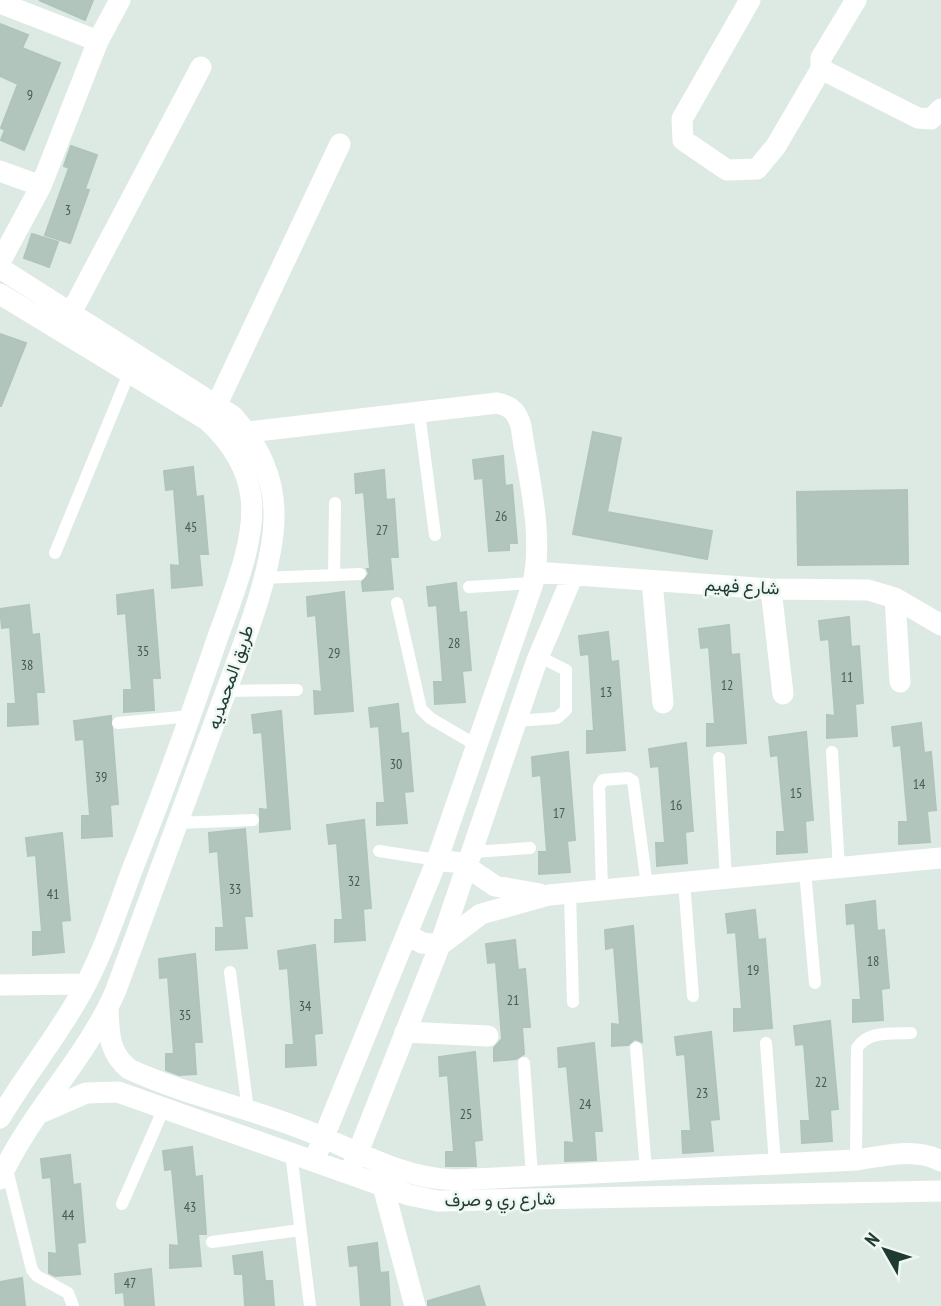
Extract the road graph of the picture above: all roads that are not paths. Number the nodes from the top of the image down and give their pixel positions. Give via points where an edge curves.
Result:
1 (120, 0) edge
2 (750, 0) edge
3 (856, 0) edge
4 (0, 3) edge
5 (98, 41) junction
6 (201, 67) dead end
7 (821, 69) junction
8 (941, 109) edge
9 (340, 144) dead end
10 (0, 171) edge
11 (41, 186) junction
12 (0, 262) edge
13 (0, 268) edge
14 (0, 294) edge
15 (72, 311) junction
16 (129, 373) junction
17 (217, 404) junction
18 (419, 412) junction
19 (246, 431) junction
20 (223, 435) junction
21 (335, 503) dead end
22 (435, 535) dead end
23 (55, 553) dead end
24 (360, 574) dead end
25 (334, 575) junction
26 (573, 575) junction
27 (534, 577) junction
28 (262, 578) junction
29 (652, 581) junction
30 (470, 587) dead end
31 (771, 589) junction
32 (895, 598) junction
33 (397, 603) dead end
34 (941, 625) edge
35 (538, 656) junction
36 (900, 681) dead end
37 (297, 690) dead end
38 (226, 691) junction
39 (783, 694) dead end
40 (663, 704) dead end
41 (191, 716) junction
42 (516, 721) junction
43 (118, 723) dead end
44 (476, 745) junction
45 (832, 752) dead end
46 (719, 758) dead end
47 (253, 820) dead end
48 (177, 823) junction
49 (530, 848) dead end
50 (379, 851) dead end
51 (941, 858) edge
52 (437, 860) junction
53 (471, 860) junction
54 (839, 868) junction
55 (805, 871) junction
56 (726, 878) junction
57 (684, 882) junction
58 (647, 886) junction
59 (602, 890) junction
60 (559, 894) junction
61 (407, 934) junction
62 (440, 946) junction
63 (230, 972) dead end
64 (815, 983) dead end
65 (86, 984) junction
66 (0, 985) edge
67 (693, 996) dead end
68 (573, 1002) dead end
69 (108, 1007) junction
70 (405, 1032) junction
71 (911, 1033) dead end
72 (488, 1036) dead end
73 (52, 1040) junction
74 (766, 1043) dead end
75 (636, 1048) dead end
76 (78, 1054) junction
77 (524, 1063) dead end
78 (164, 1108) junction
79 (248, 1110) junction
80 (40, 1112) junction
81 (0, 1118) edge
82 (323, 1138) junction
83 (941, 1152) edge
84 (291, 1153) junction
85 (357, 1153) junction
86 (856, 1160) junction
87 (941, 1160) edge
88 (314, 1161) junction
89 (775, 1164) junction
90 (646, 1170) junction
91 (3, 1173) edge
92 (349, 1174) junction
93 (532, 1176) junction
94 (383, 1186) junction
95 (940, 1191) edge
96 (122, 1204) dead end
97 (300, 1230) junction
98 (212, 1242) dead end
99 (73, 1306) edge
100 (310, 1306) edge
101 (415, 1306) edge

1 - 5 street
2 - 7 street via 682,119 683,140 727,170 757,169 776,146
3 - 7 street via 821,58
4 - 5 street
5 - 11 street
6 - 15 street
7 - 8 street via 918,118 932,119
9 - 17 street
10 - 11 street
11 - 12 street
13 - 15 street, طريق المحمديه
14 - 16 street, طريق المحمديه
15 - 17 street, طريق المحمديه
16 - 20 street, طريق المحمديه via 207,420
16 - 23 lane
17 - 19 street, طريق المحمديه
18 - 19 street
18 - 22 lane
18 - 27 street via 497,403 519,417 536,534
19 - 20 street
19 - 28 street, طريق المحمديه via 259,451 273,494 272,540
20 - 41 street, طريق المحمديه via 248,479 251,523
21 - 25 lane
24 - 25 lane
25 - 28 lane
26 - 27 street, شارع فهيم
26 - 29 street, شارع فهيم
26 - 35 street
27 - 30 lane
27 - 44 street
28 - 38 street, طريق المحمديه
29 - 31 street, شارع فهيم
29 - 40 street
31 - 32 street, شارع فهيم via 868,590
31 - 39 street
32 - 34 street, شارع فهيم
32 - 36 street
33 - 44 lane via 421,709
35 - 42 street
35 - 42 lane via 566,670 566,710 557,718
37 - 38 lane
38 - 48 street, طريق المحمديه
41 - 43 lane
41 - 65 street, طريق المحمديه
42 - 53 street
44 - 52 street
45 - 54 lane
46 - 56 lane
47 - 48 lane
48 - 69 street, طريق المحمديه
49 - 53 lane
50 - 52 lane
51 - 54 street
52 - 53 street
52 - 61 street
53 - 60 street via 495,886
53 - 62 street
54 - 55 street
55 - 56 street
55 - 64 lane
56 - 57 street
57 - 58 street
57 - 67 lane
58 - 59 street
58 - 59 lane via 634,783 628,778 603,780 599,785
59 - 60 street
60 - 62 street via 481,914
60 - 68 lane
61 - 62 street
61 - 82 street
62 - 70 street
63 - 79 lane
65 - 66 street
65 - 73 street, طريق المحمديه
69 - 76 street, طريق المحمديه
69 - 79 street, شارع ري و صرف via 110,1043 130,1069
70 - 72 street
70 - 85 street
71 - 86 lane via 874,1035 857,1048
73 - 76 street
73 - 81 street, طريق المحمديه
74 - 89 lane
75 - 90 lane
76 - 80 street, طريق المحمديه
77 - 93 lane
78 - 80 street, شارع ري و صرف via 108,1090 86,1093
78 - 84 street, شارع ري و صرف
78 - 96 lane
79 - 82 street, شارع ري و صرف
80 - 91 street, طريق المحمديه
82 - 85 street, شارع ري و صرف
82 - 88 street
83 - 87 street
84 - 88 street, شارع ري و صرف
84 - 97 lane
85 - 92 street
85 - 93 street, شارع ري و صرف via 392,1169 430,1178
86 - 87 street, شارع ري و صرف via 913,1152
86 - 89 street, شارع ري و صرف
87 - 95 street
88 - 92 street, شارع ري و صرف
89 - 90 street, شارع ري و صرف
90 - 93 street, شارع ري و صرف
91 - 99 lane via 32,1270 68,1293
92 - 94 street, شارع ري و صرف
94 - 95 street, شارع ري و صرف via 452,1201
94 - 101 street
97 - 98 lane
97 - 100 lane

